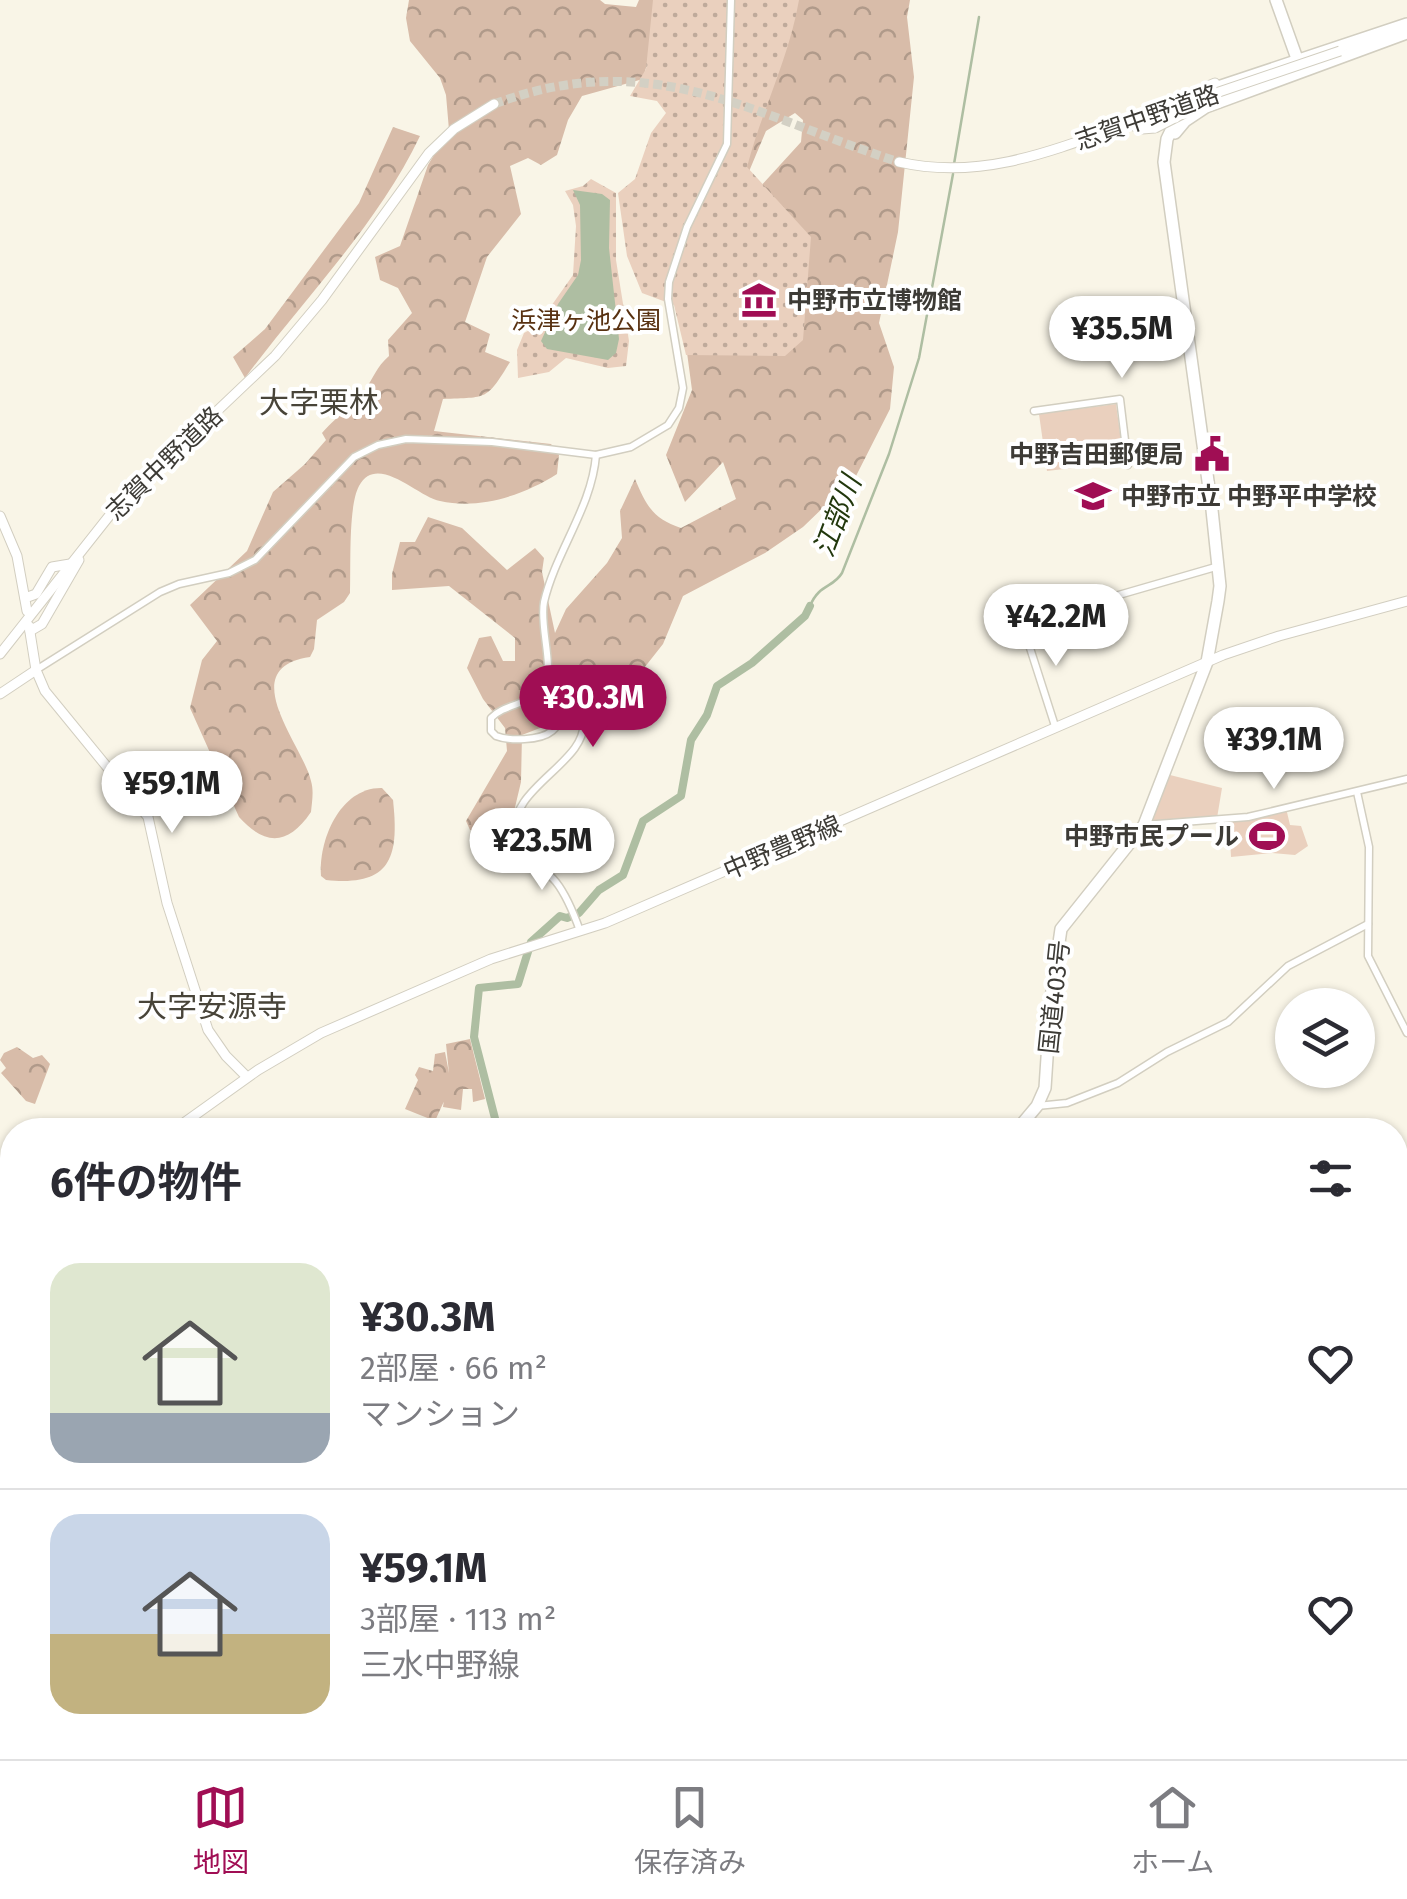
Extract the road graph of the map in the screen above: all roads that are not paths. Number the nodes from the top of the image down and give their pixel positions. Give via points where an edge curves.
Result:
1 (731, 0) edge
2 (1276, 0) edge
3 (1407, 28) edge
4 (1299, 65) junction
5 (1250, 76) junction
6 (1279, 78) junction
7 (494, 104) tunnel mouth
8 (1154, 111) junction
9 (1189, 111) junction
10 (1126, 124) junction
11 (1112, 128) junction
12 (899, 162) tunnel mouth
13 (1034, 411) dead end
14 (596, 455) junction
15 (1128, 465) dead end
16 (0, 516) edge
17 (96, 532) junction
18 (70, 564) junction
19 (1219, 566) junction
20 (25, 598) junction
21 (1407, 601) edge
22 (27, 611) dead end
23 (0, 654) edge
24 (1206, 662) junction
25 (36, 670) junction
26 (1175, 676) junction
27 (0, 691) edge
28 (1194, 694) junction
29 (1055, 726) junction
30 (1407, 779) edge
31 (1358, 792) junction
32 (1144, 826) junction
33 (1368, 924) junction
34 (580, 932) junction
35 (1407, 1032) edge
36 (247, 1077) junction
37 (1038, 1106) junction
38 (194, 1116) joint
39 (191, 1118) edge
40 (1028, 1118) edge

1 - 14 street via 727,144 669,282 682,398 657,434
2 - 4 highway
3 - 4 highway
3 - 8 main road, 志賀中野道路, bridge
4 - 5 highway
4 - 6 highway
5 - 8 main road, bridge via 1191,92
5 - 9 highway via 1206,92
6 - 9 highway
6 - 10 main road, bridge via 1211,100 1155,128
7 - 17 main road, 志賀中野道路 via 454,129 275,356
8 - 10 main road, 志賀中野道路
8 - 11 main road
9 - 19 highway, 国道403号 via 1171,128 1164,148
10 - 11 main road, 志賀中野道路
11 - 12 main road, 志賀中野道路 via 993,167
13 - 15 street via 1120,399
14 - 25 street via 460,441 378,445 354,457 255,560 160,592
14 - 34 street via 588,494 544,600 547,679 536,695 500,710 490,724 503,739 541,736 572,713 584,722 576,743 521,806 515,825 519,844 558,884
16 - 20 main road
17 - 18 main road, 志賀中野道路
17 - 25 main road via 45,620 30,628
18 - 20 main road via 52,567 36,594
18 - 23 main road, 志賀中野道路
19 - 24 highway, 国道403号
19 - 29 street via 1022,623
20 - 22 main road
21 - 24 main road, 中野豊野線
24 - 26 main road, 中野豊野線
24 - 28 highway, 国道403号
25 - 27 main road
25 - 36 main road via 44,692 148,817 167,903 208,1030
26 - 28 main road via 1191,679
26 - 29 main road, 中野豊野線
28 - 32 highway, 国道403号
29 - 34 main road, 中野豊野線
30 - 31 street
31 - 32 street via 1248,817
31 - 33 street via 1369,846
32 - 37 highway, 国道403号 via 1061,928
33 - 35 street via 1371,967
33 - 37 street via 1288,966 1228,1022 1118,1084
34 - 36 main road, 中野豊野線 via 450,976 322,1033
36 - 38 main road, 中野豊野線
37 - 40 highway, 国道403号
38 - 39 main road, 中野豊野線

